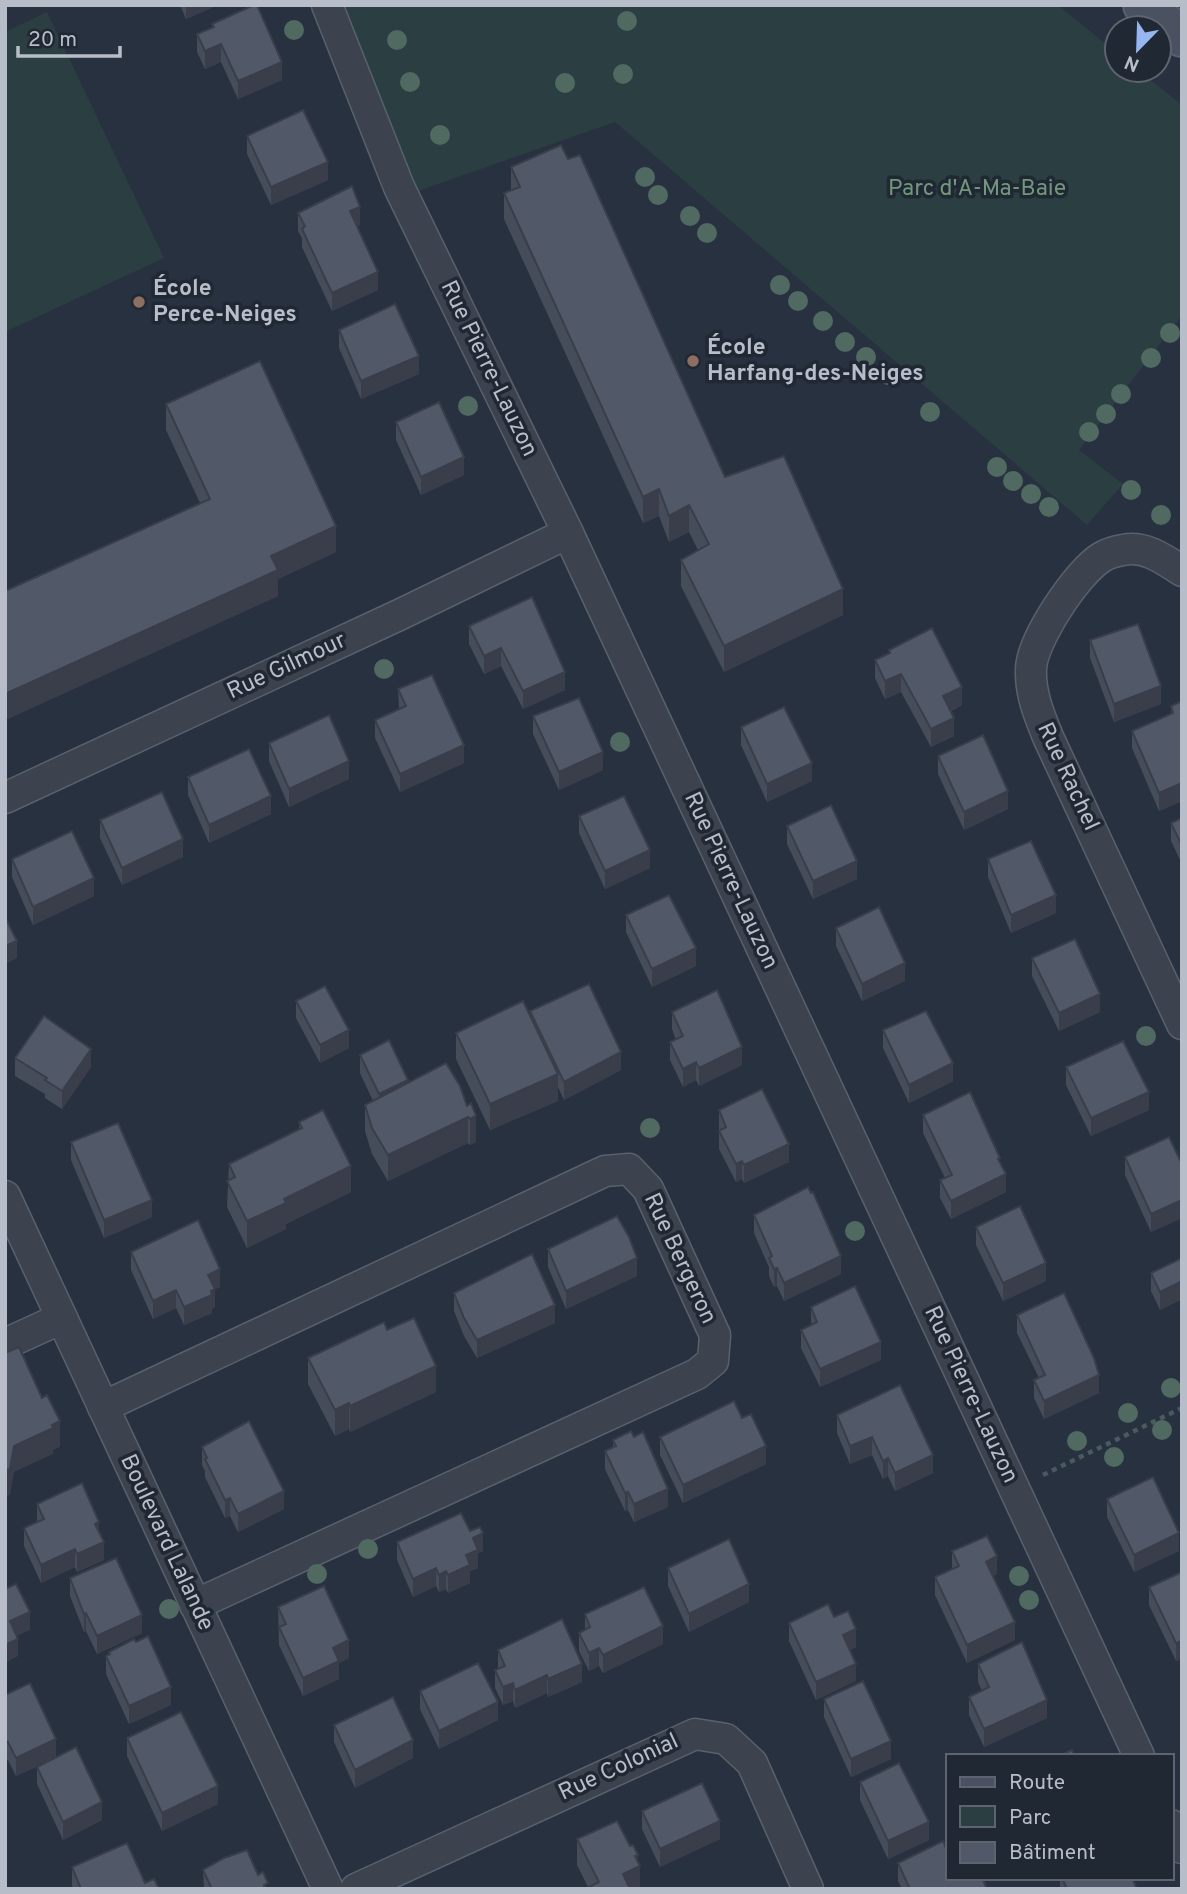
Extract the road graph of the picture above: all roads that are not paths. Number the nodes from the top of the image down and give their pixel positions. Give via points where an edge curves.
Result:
1 (327, 5) edge
2 (1143, 5) edge
3 (1182, 37) edge
4 (568, 533) junction
5 (1182, 571) edge
6 (5, 798) edge
7 (1182, 1024) edge
8 (5, 1196) edge
9 (62, 1318) junction
10 (5, 1344) edge
11 (103, 1407) junction
12 (195, 1605) junction
13 (1138, 1754) edge
14 (1173, 1829) edge
15 (1182, 1848) edge
16 (328, 1889) edge
17 (356, 1889) edge
18 (808, 1889) edge

1 - 4 street, Rue Pierre-Lauzon via 399,187
2 - 3 main road
4 - 6 street, Rue Gilmour
4 - 13 street, Rue Pierre-Lauzon
5 - 7 street, Rue Rachel via 1150,552 1124,549 1102,557 1045,625 1031,667 1037,711
8 - 9 street, Boulevard Lalande
9 - 10 street
9 - 11 street, Boulevard Lalande
11 - 12 street, Boulevard Lalande
11 - 12 street, Rue Bergeron via 604,1171 629,1169 648,1189 715,1335 713,1361 684,1380
12 - 16 street, Boulevard Lalande
14 - 15 street
17 - 18 street, Rue Colonial via 695,1734 726,1739 752,1763

